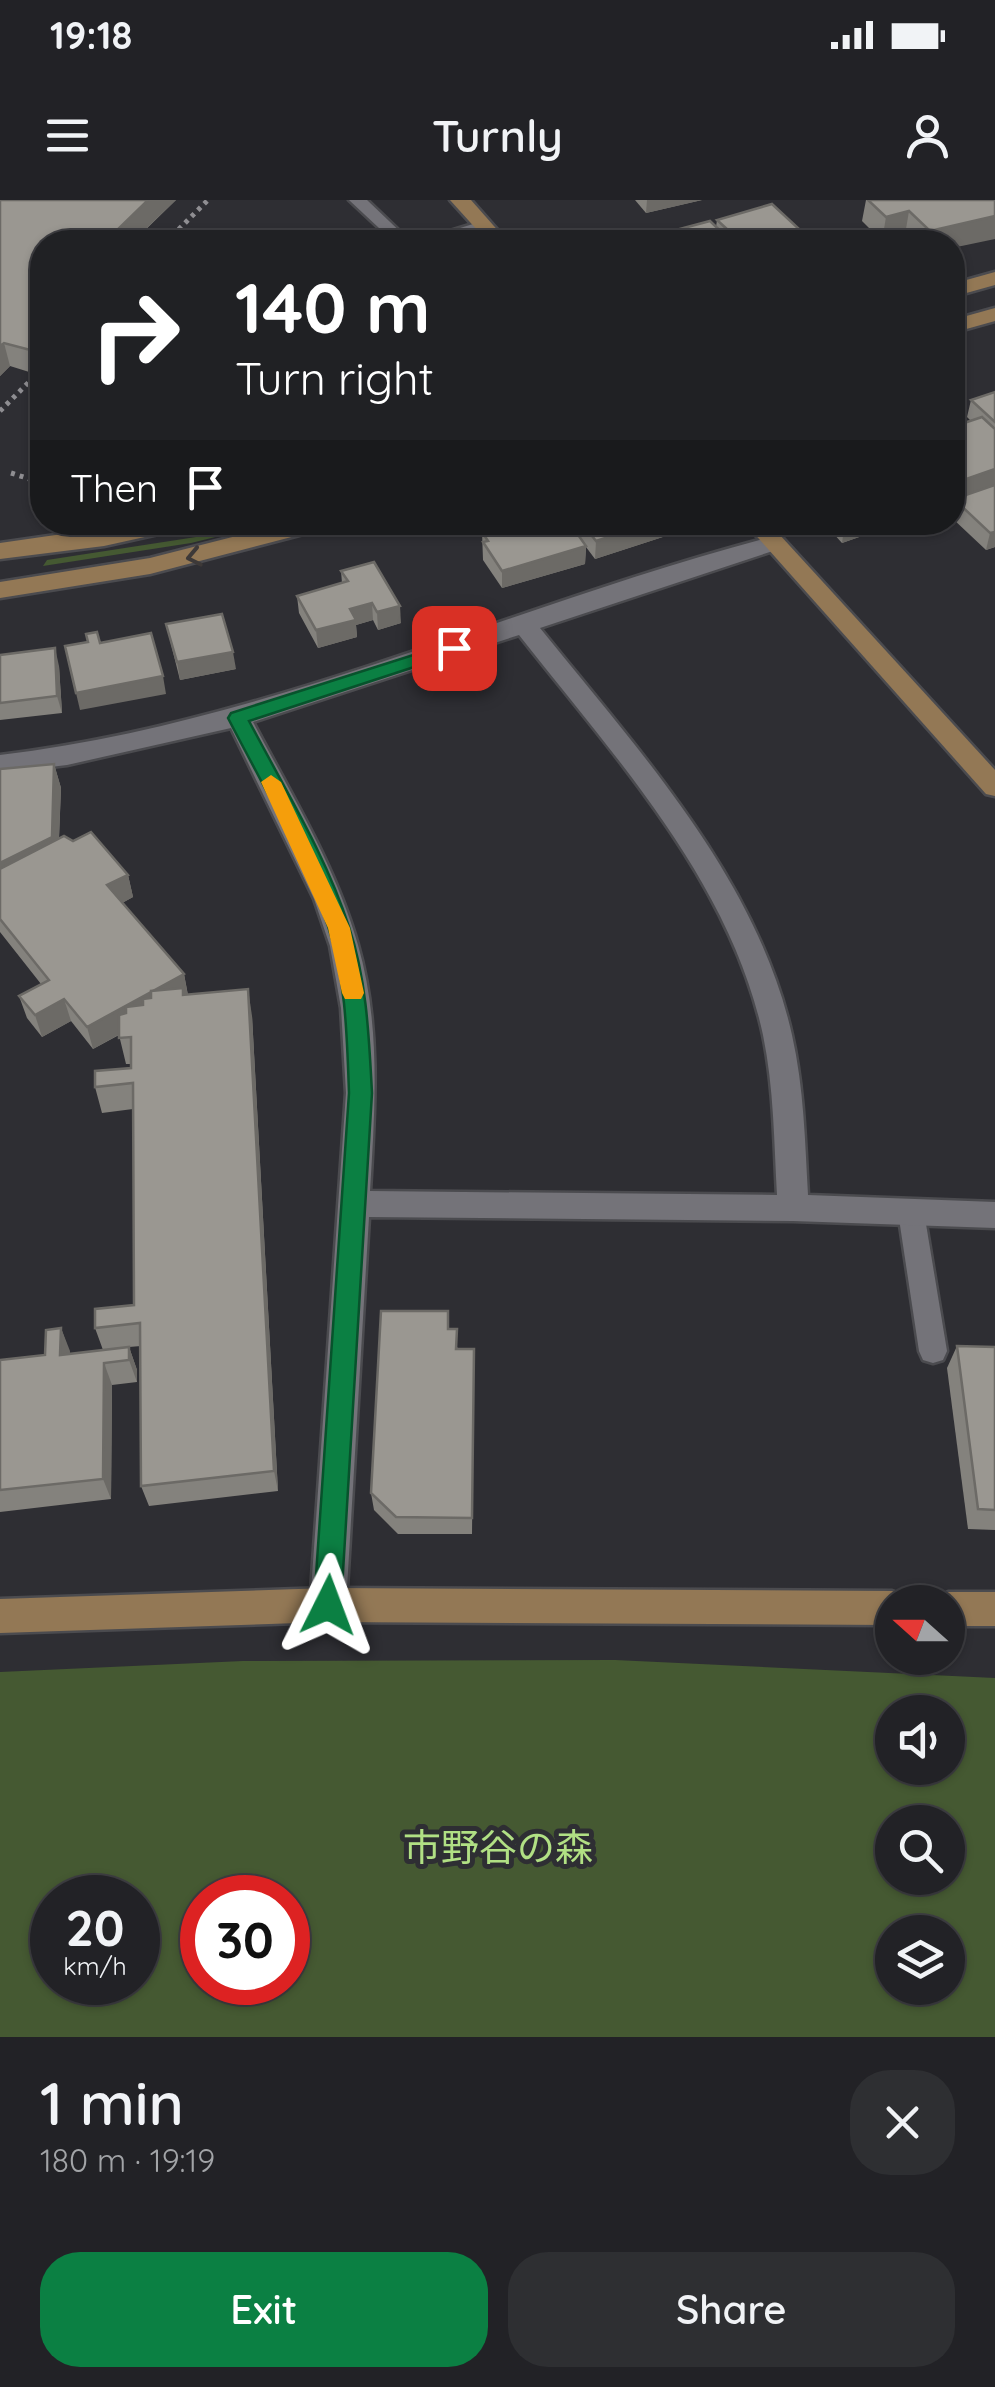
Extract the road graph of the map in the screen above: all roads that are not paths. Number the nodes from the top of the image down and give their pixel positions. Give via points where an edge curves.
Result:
1 (354, 200) edge
2 (460, 200) edge
3 (483, 226) junction
4 (372, 230) edge
5 (389, 230) edge
6 (468, 230) edge
7 (487, 230) edge
8 (995, 278) edge
9 (965, 287) edge
10 (995, 314) edge
11 (965, 323) edge
12 (119, 535) edge
13 (271, 535) edge
14 (767, 535) edge
15 (774, 543) junction
16 (0, 552) edge
17 (0, 590) edge
18 (526, 625) junction
19 (238, 718) junction
20 (0, 764) edge
21 (995, 788) edge
22 (351, 1204) junction
23 (793, 1208) junction
24 (911, 1212) junction
25 (995, 1215) edge
26 (933, 1351) dead end
27 (328, 1605) junction
28 (875, 1608) edge
29 (965, 1609) edge
30 (995, 1609) edge
31 (0, 1616) edge

1 - 4 lane
1 - 5 lane
2 - 3 street
3 - 6 lane
3 - 7 street
8 - 9 street
10 - 11 street
12 - 16 street
13 -> 17 street via 150,566
14 - 15 street
15 - 18 street
15 - 21 street
18 - 19 street
18 - 23 street via 684,831 738,924 771,1012 786,1090
19 - 20 street
19 - 22 street via 339,928 357,1011 360,1093
22 - 23 street
22 - 27 street
23 - 24 street
24 - 25 street
24 - 26 lane
27 - 28 street
27 - 31 street
29 - 30 street

